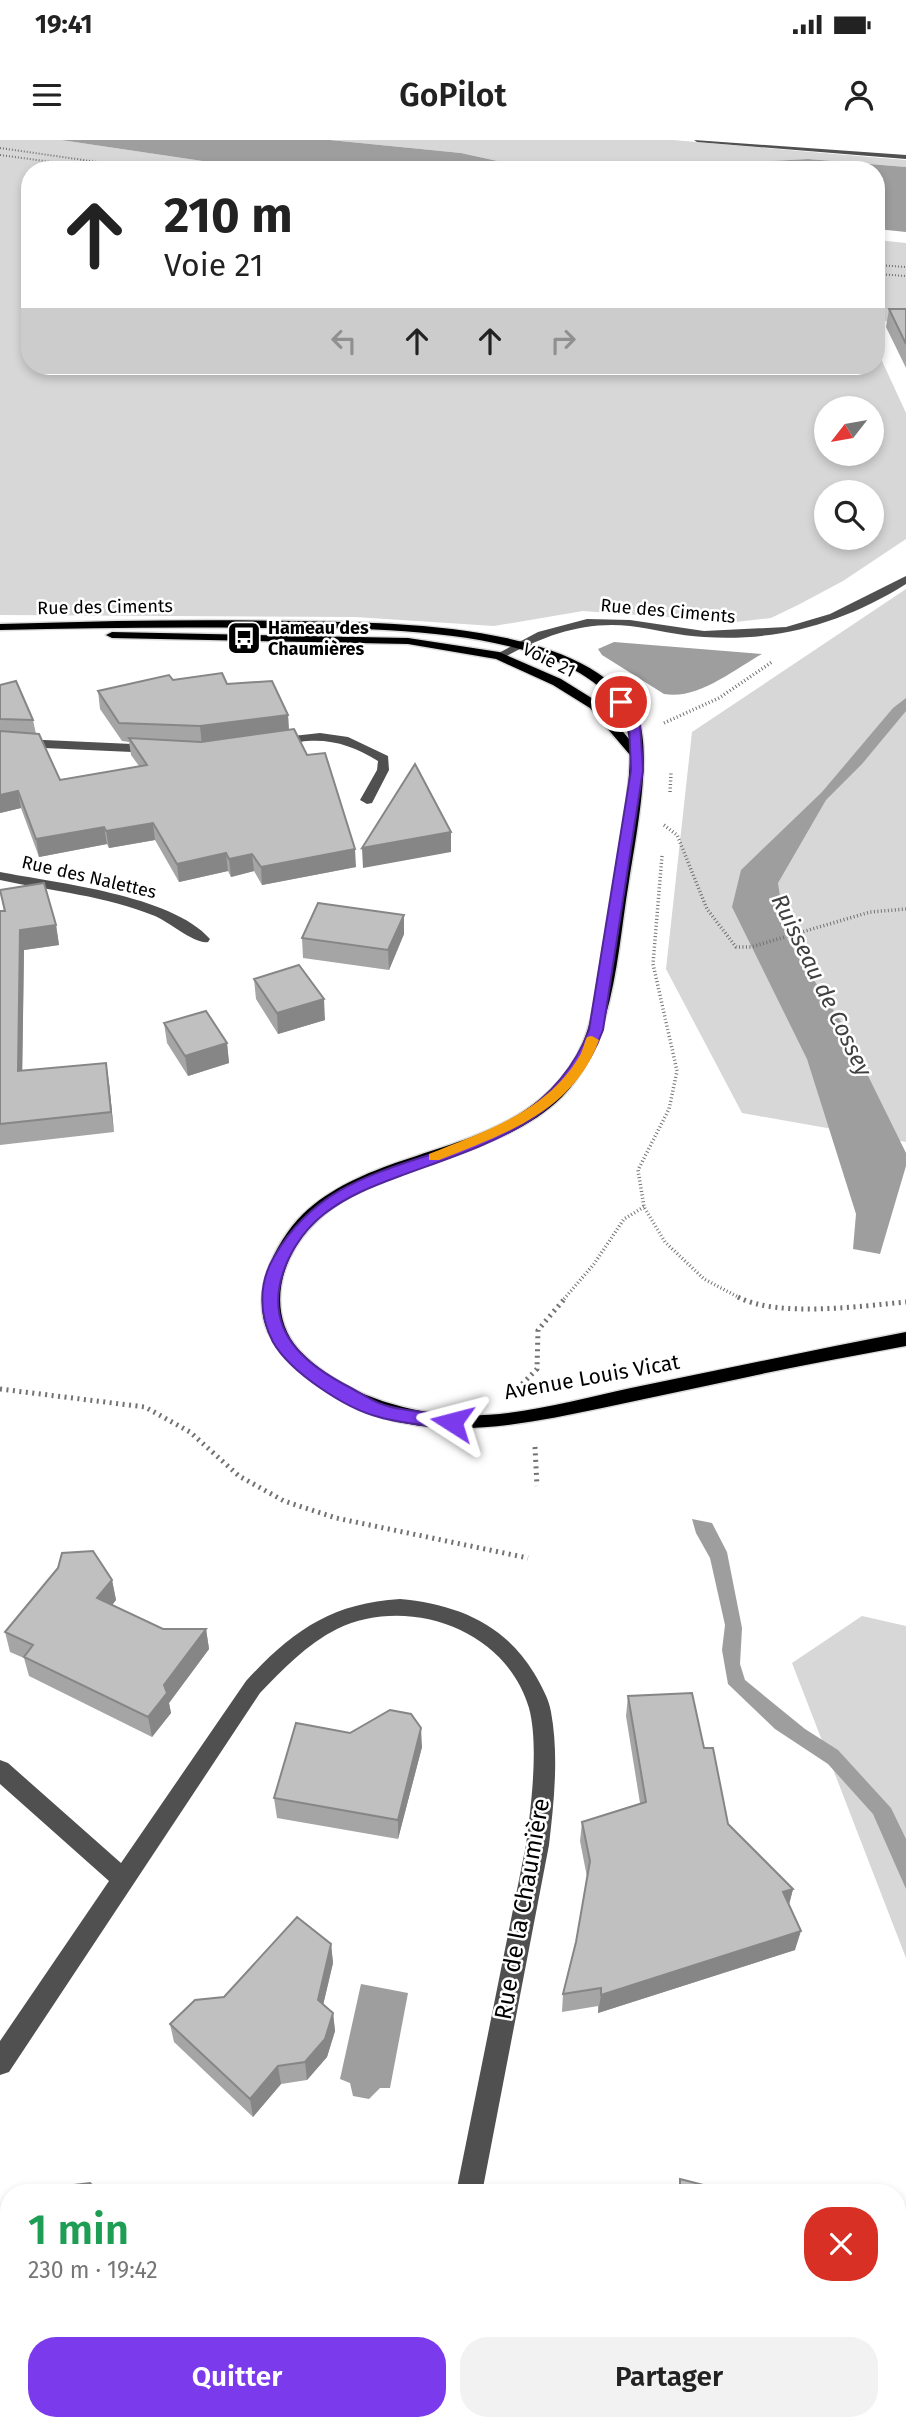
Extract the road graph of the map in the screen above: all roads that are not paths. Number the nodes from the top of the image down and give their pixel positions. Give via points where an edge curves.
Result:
1 (697, 140) edge
2 (906, 157) edge
3 (906, 579) edge
4 (0, 626) edge
5 (0, 638) edge
6 (517, 645) junction
7 (499, 656) junction
8 (0, 742) edge
9 (260, 745) edge
10 (166, 750) edge
11 (636, 754) junction
12 (367, 800) dead end
13 (0, 876) edge
14 (203, 939) dead end
15 (906, 1339) edge
16 (0, 1770) edge
17 (122, 1878) junction
18 (0, 2063) edge
19 (471, 2184) edge

1 - 2 street
3 - 6 street, Rue des Ciments via 825,622 765,634 594,622 553,629
4 - 6 main road, Rue des Ciments via 157,623 407,628 476,635
5 - 7 main road, Rue des Ciments via 360,639 408,641
6 - 7 street
6 - 11 main road, Voie 21 via 587,674 609,690 634,724
7 - 11 main road, Voie 21 via 594,705
8 - 10 street
9 - 12 street via 329,735 360,744 384,759
11 - 15 main road, Avenue Louis Vicat via 629,829 596,1030 586,1058 550,1100 519,1122 354,1188 317,1211 293,1236 276,1267 270,1296 273,1326 286,1350 313,1376 381,1411 452,1422 528,1415
13 - 14 street, Rue des Nalettes via 144,907 188,925
16 - 17 street
17 - 18 street, Rue de la Chaumière
17 - 19 street, Rue de la Chaumière via 253,1686 283,1653 315,1629 351,1614 391,1607 428,1610 463,1620 499,1644 523,1670 539,1706 545,1756 542,1820

